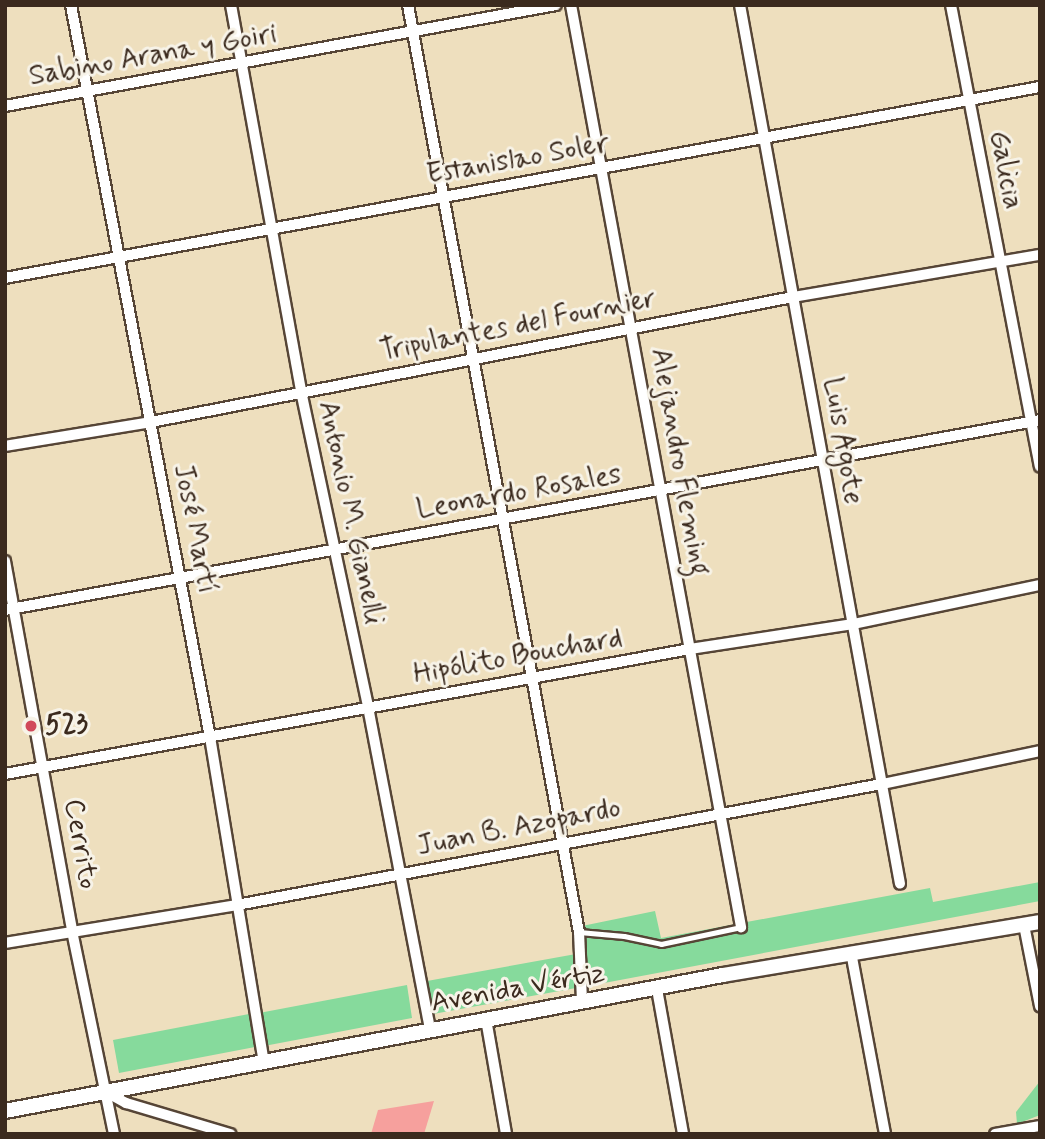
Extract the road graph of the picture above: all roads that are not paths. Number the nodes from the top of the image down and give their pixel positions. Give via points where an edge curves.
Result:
1 (71, 5) edge
2 (232, 5) edge
3 (408, 5) edge
4 (556, 5) edge
5 (571, 5) edge
6 (740, 5) edge
7 (951, 5) edge
8 (412, 32) junction
9 (242, 63) junction
10 (1040, 87) edge
11 (87, 91) junction
12 (968, 100) junction
13 (5, 106) edge
14 (764, 137) junction
15 (601, 168) junction
16 (443, 197) junction
17 (272, 229) junction
18 (1040, 255) edge
19 (119, 257) junction
20 (999, 263) junction
21 (5, 278) edge
22 (793, 297) junction
23 (631, 328) junction
24 (473, 357) junction
25 (301, 391) junction
26 (1036, 421) edge
27 (151, 422) junction
28 (5, 446) edge
29 (822, 458) junction
30 (1040, 466) edge
31 (661, 491) junction
32 (503, 519) junction
33 (334, 549) junction
34 (5, 561) edge
35 (180, 578) junction
36 (1040, 585) edge
37 (10, 609) edge
38 (853, 624) junction
39 (690, 649) junction
40 (532, 678) junction
41 (368, 707) junction
42 (210, 737) junction
43 (1040, 751) edge
44 (43, 767) junction
45 (5, 774) edge
46 (882, 784) junction
47 (720, 813) junction
48 (563, 843) junction
49 (398, 874) junction
50 (900, 884) dead end
51 (237, 905) junction
52 (1040, 922) edge
53 (1024, 925) junction
54 (741, 927) joint
55 (72, 932) junction
56 (579, 932) junction
57 (5, 943) edge
58 (851, 952) junction
59 (657, 989) junction
60 (582, 1002) junction
61 (1040, 1006) edge
62 (486, 1019) junction
63 (430, 1030) junction
64 (264, 1062) junction
65 (106, 1092) junction
66 (5, 1111) edge
67 (1040, 1126) edge
68 (114, 1134) edge
69 (230, 1134) edge
70 (506, 1134) edge
71 (683, 1134) edge
72 (885, 1134) edge
73 (995, 1134) edge

1 - 11 street, José Martí
2 - 9 street, Antonio M. Gianelli
3 - 8 street
4 - 8 street, Sabino Arana y Goiri
5 - 15 street, Alejandro Fleming
6 - 14 street, Luis Agote
7 - 12 street, Galicia
8 - 9 street, Sabino Arana y Goiri
8 - 16 street
9 - 11 street, Sabino Arana y Goiri
9 - 17 street, Antonio M. Gianelli
10 - 12 street, Estanislao Soler
11 - 13 street, Sabino Arana y Goiri
11 - 19 street, José Martí
12 - 14 street, Estanislao Soler
12 - 20 street, Galicia
14 - 15 street, Estanislao Soler
14 - 22 street, Luis Agote
15 - 16 street, Estanislao Soler
15 - 23 street, Alejandro Fleming
16 - 17 street, Estanislao Soler
16 - 24 street
17 - 19 street, Estanislao Soler
17 - 25 street, Antonio M. Gianelli
18 - 20 street, Tripulantes del Fournier
19 - 21 street, Estanislao Soler
19 - 27 street, José Martí
20 - 22 street, Tripulantes del Fournier
20 - 26 street, Galicia
22 - 23 street, Tripulantes del Fournier
22 - 29 street, Luis Agote
23 - 24 street, Tripulantes del Fournier
23 - 31 street, Alejandro Fleming
24 - 25 street, Tripulantes del Fournier
24 - 32 street
25 - 27 street, Tripulantes del Fournier
25 - 33 street, Antonio M. Gianelli
26 - 29 street, Leonardo Rosales
26 - 30 street, Galicia
27 - 28 street, Tripulantes del Fournier
27 - 35 street, José Martí
29 - 31 street, Leonardo Rosales
29 - 38 street, Luis Agote
31 - 32 street, Leonardo Rosales
31 - 39 street, Alejandro Fleming
32 - 33 street, Leonardo Rosales
32 - 40 street
33 - 35 street, Leonardo Rosales
33 - 41 street, Antonio M. Gianelli
34 - 37 street, Cerrito
35 - 37 street, Leonardo Rosales
35 - 42 street, José Martí
36 - 38 street, Hipólito Bouchard
37 - 44 street, Cerrito
38 - 39 street, Hipólito Bouchard
38 - 46 street, Luis Agote
39 - 40 street, Hipólito Bouchard
39 - 47 street, Alejandro Fleming
40 - 41 street, Hipólito Bouchard
40 - 48 street
41 - 42 street, Hipólito Bouchard
41 - 49 street, Antonio M. Gianelli
42 - 44 street, Hipólito Bouchard
42 - 51 street, José Martí
43 - 46 street, Juan B. Azopardo
44 - 45 street, Hipólito Bouchard
44 - 55 street, Cerrito
46 - 47 street, Juan B. Azopardo
46 - 50 street, Luis Agote
47 - 48 street, Juan B. Azopardo
47 - 54 street, Alejandro Fleming
48 - 49 street, Juan B. Azopardo
48 - 56 street
49 - 51 street, Juan B. Azopardo
49 - 63 street, Antonio M. Gianelli
51 - 55 street, Juan B. Azopardo
51 - 64 street, José Martí
52 - 53 street, Avenida Vértiz
53 - 58 street, Avenida Vértiz
53 - 61 street
54 - 56 lane via 662,944
55 - 57 street, Juan B. Azopardo
55 - 65 street, Cerrito
56 - 60 street
58 - 59 street, Avenida Vértiz
58 - 72 street
59 - 60 street, Avenida Vértiz
59 - 71 street
60 - 62 street, Avenida Vértiz
62 - 63 street, Avenida Vértiz
62 - 70 street
63 - 64 street, Avenida Vértiz
64 - 65 street, Avenida Vértiz
65 - 66 street, Avenida Vértiz
65 - 68 street, Cerrito
65 - 69 street via 127,1103
67 - 73 street

